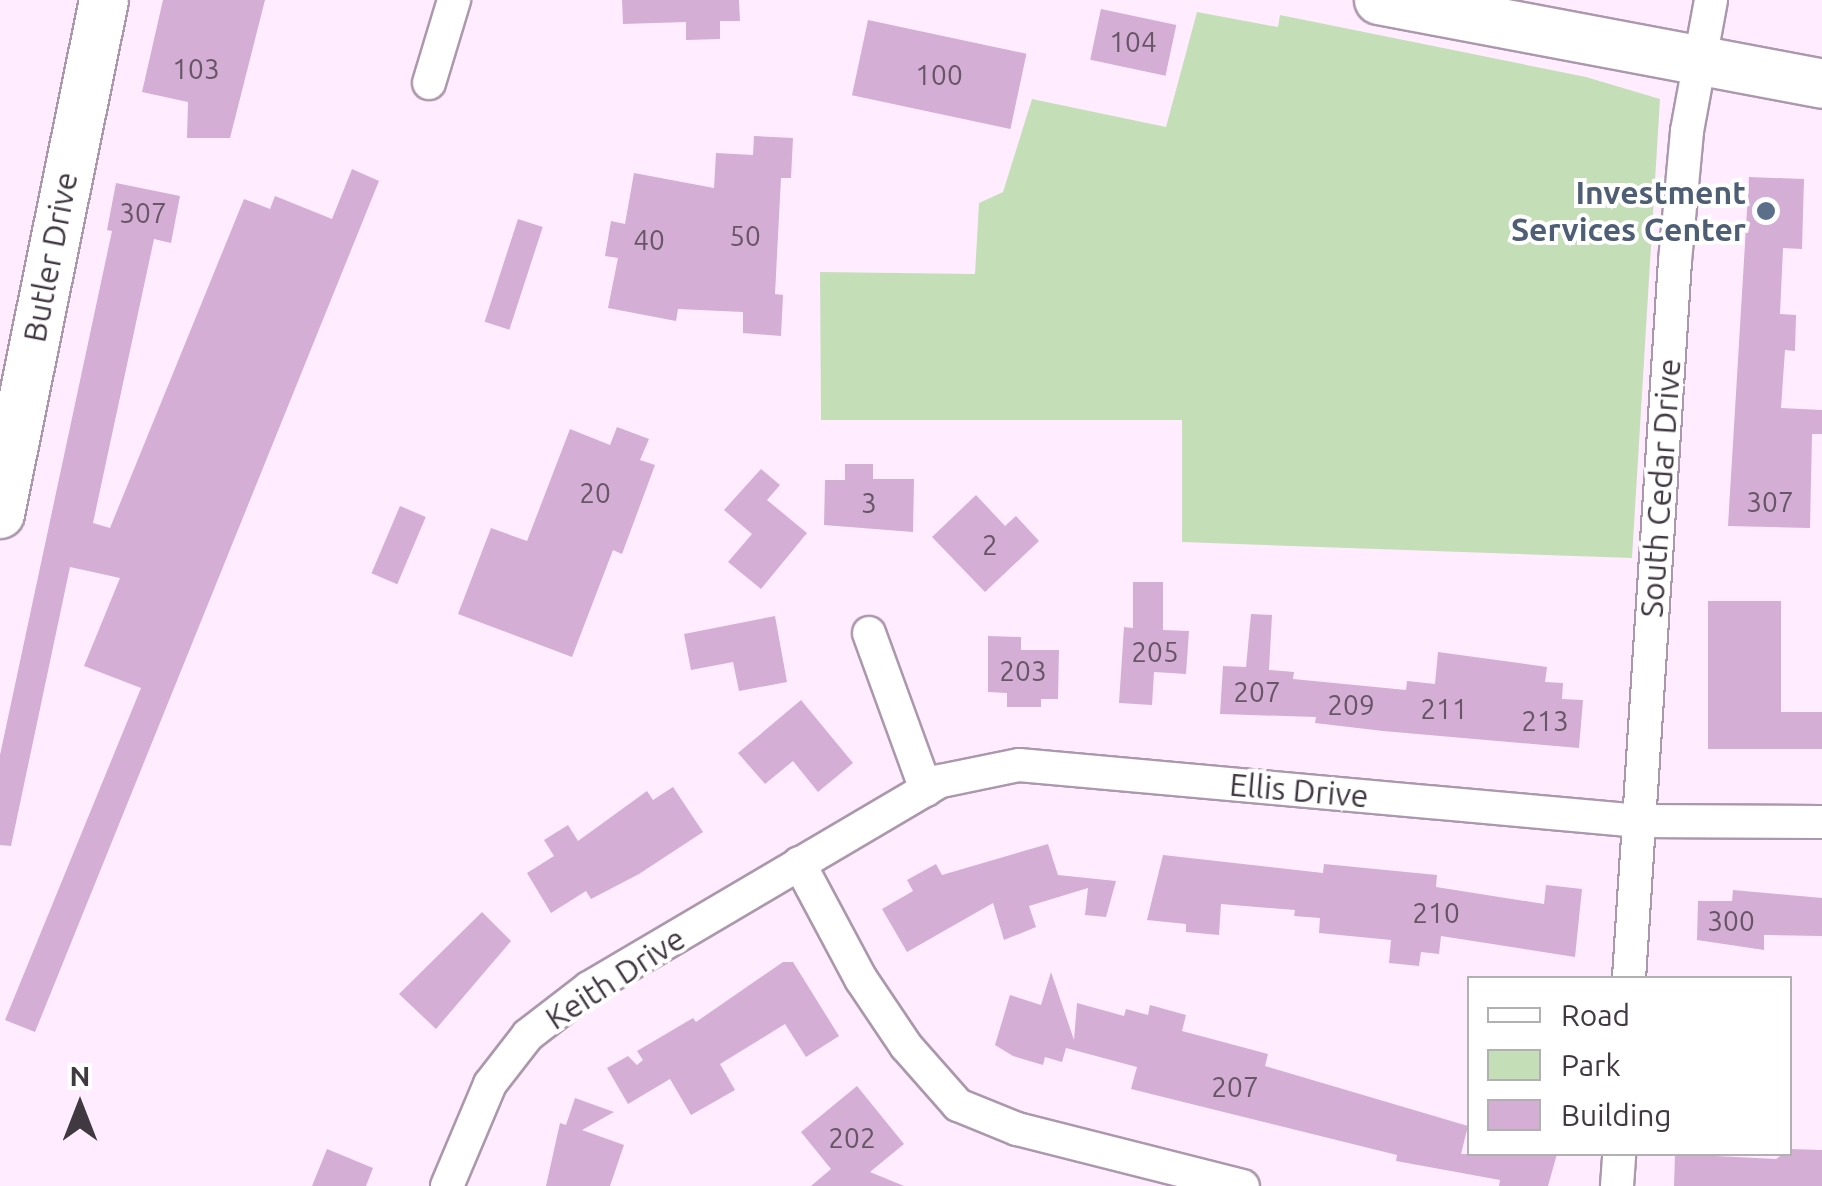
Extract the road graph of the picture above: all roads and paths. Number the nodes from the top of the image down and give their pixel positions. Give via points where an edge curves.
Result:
1 (104, 0) edge
2 (454, 0) edge
3 (1378, 0) edge
4 (1711, 0) edge
5 (1700, 62) junction
6 (429, 83) dead end
7 (1822, 84) edge
8 (12, 390) edge
9 (2, 496) edge
10 (869, 633) dead end
11 (926, 790) junction
12 (1639, 821) junction
13 (1822, 822) edge
14 (799, 863) junction
15 (1629, 976) edge
16 (1619, 1156) edge
17 (447, 1186) edge
18 (1243, 1186) edge
19 (1617, 1186) edge

1 - 8 street, Butler Drive
2 - 6 street
3 - 5 street
4 - 5 street, South Cedar Drive
5 - 7 street
5 - 12 street, South Cedar Drive via 1675,261
8 - 9 street, Butler Drive
10 - 11 street
11 - 12 street, Ellis Drive via 1019,765
11 - 14 street, Ellis Drive
12 - 13 street, Ellis Drive
12 - 15 street, South Cedar Drive
14 - 17 street, Keith Drive via 589,988 528,1035 490,1084
14 - 18 street via 861,980 958,1105 1017,1128
16 - 19 street

